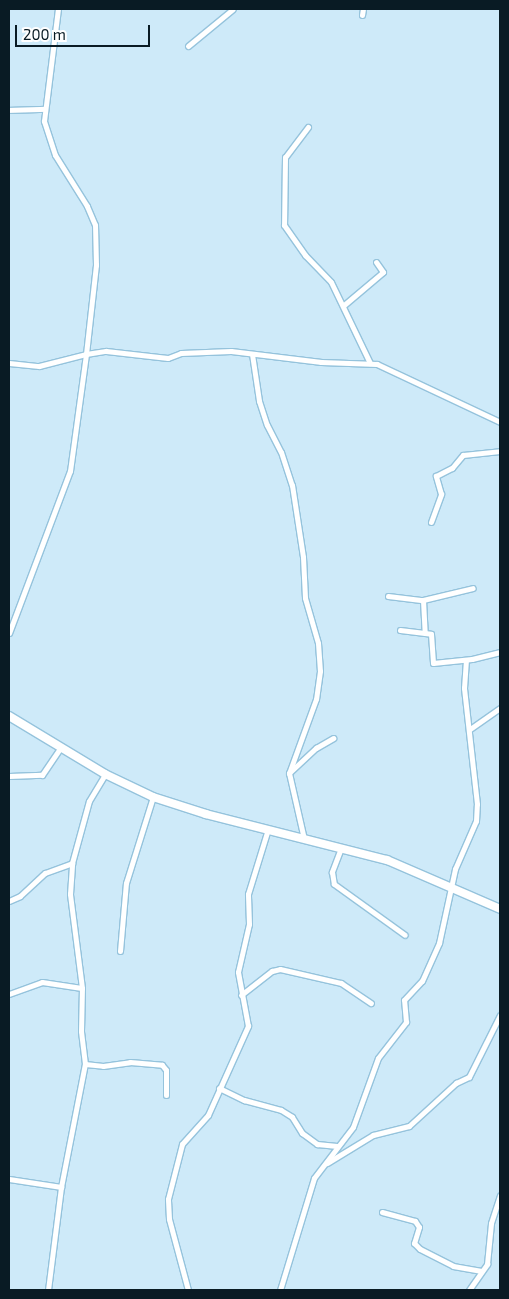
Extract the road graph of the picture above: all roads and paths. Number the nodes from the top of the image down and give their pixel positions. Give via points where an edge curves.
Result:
1 (58, 9) edge
2 (233, 9) edge
3 (364, 9) edge
4 (362, 16) dead end
5 (188, 46) dead end
6 (45, 108) junction
7 (9, 110) edge
8 (308, 127) dead end
9 (376, 262) dead end
10 (344, 305) junction
11 (86, 354) junction
12 (252, 354) junction
13 (9, 363) edge
14 (370, 363) junction
15 (500, 422) edge
16 (500, 451) edge
17 (431, 522) dead end
18 (473, 588) dead end
19 (388, 596) dead end
20 (422, 600) junction
21 (400, 630) dead end
22 (9, 633) edge
23 (425, 633) junction
24 (500, 652) edge
25 (466, 660) junction
26 (500, 708) edge
27 (9, 716) edge
28 (470, 729) junction
29 (333, 738) dead end
30 (61, 747) junction
31 (290, 772) junction
32 (105, 774) junction
33 (9, 776) edge
34 (152, 797) junction
35 (268, 829) junction
36 (304, 839) junction
37 (341, 848) junction
38 (72, 863) junction
39 (451, 888) junction
40 (9, 901) edge
41 (500, 909) edge
42 (405, 934) dead end
43 (120, 951) dead end
44 (82, 988) junction
45 (9, 994) edge
46 (241, 995) junction
47 (371, 1003) dead end
48 (500, 1015) edge
49 (86, 1064) junction
50 (219, 1088) junction
51 (166, 1095) dead end
52 (337, 1146) junction
53 (326, 1163) junction
54 (9, 1179) edge
55 (61, 1187) junction
56 (500, 1196) edge
57 (382, 1212) dead end
58 (482, 1271) junction
59 (48, 1290) edge
60 (188, 1290) edge
61 (280, 1290) edge
62 (469, 1290) edge

1 - 6 street
2 - 5 street
3 - 4 street
6 - 7 street
6 - 11 street via 48,140 95,225 96,265
8 - 10 street via 285,157 282,219 293,240 331,282
9 - 10 street via 383,272
10 - 14 street
11 - 12 street via 113,351 168,358 198,352
11 - 13 street via 39,366
11 - 22 street via 70,471
12 - 14 street via 321,362
12 - 31 street via 259,401 292,485 303,557 305,598 318,643 320,671 316,699
14 - 15 street via 399,373
16 - 17 street via 463,455 452,468 436,476 441,494
18 - 20 street
19 - 20 street
20 - 23 street
21 - 23 street
23 - 25 street via 431,634 434,663
24 - 25 street
25 - 28 street via 464,688
26 - 28 street
27 - 30 main road
28 - 39 street via 477,814
29 - 31 street via 316,748
30 - 32 main road
30 - 33 street via 42,775
31 - 36 street
32 - 34 main road
32 - 38 street via 89,801
34 - 35 main road
34 - 43 street via 126,883
35 - 36 main road
35 - 46 street via 248,894 249,924 238,972
36 - 37 main road
37 - 39 main road via 387,860
37 - 42 street via 332,872 334,884
38 - 40 street via 45,873 20,896
38 - 44 street via 70,894
39 - 41 main road
39 - 52 street via 439,943 422,981 404,1000 406,1022 380,1054 361,1110 353,1127
44 - 45 street via 42,982
44 - 49 street via 81,1031
46 - 47 street via 272,970 280,969 341,983
46 - 50 street via 248,1026
48 - 53 street via 469,1077 456,1083 409,1126 373,1135
49 - 51 street via 104,1066 130,1062 162,1065 166,1070
49 - 55 street
50 - 52 street via 244,1100 281,1110 292,1117 305,1137 317,1144
50 - 60 street via 208,1115 182,1144 168,1199 169,1219
52 - 53 street
53 - 61 street via 314,1178
54 - 55 street
55 - 59 street
56 - 58 street via 491,1223 490,1254
57 - 58 street via 415,1221 419,1227 414,1243 420,1249 453,1266
58 - 62 street

